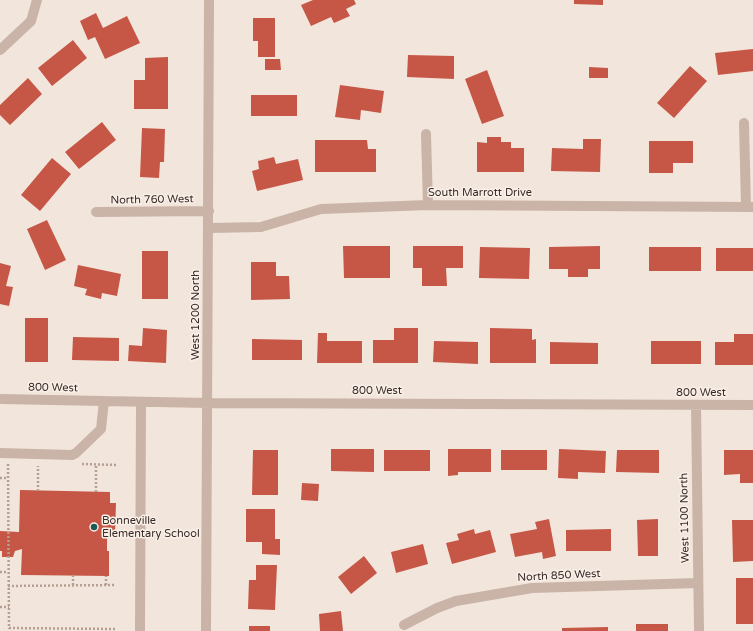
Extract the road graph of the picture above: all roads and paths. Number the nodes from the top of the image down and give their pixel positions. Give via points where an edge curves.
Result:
1 (36, 0) edge
2 (209, 0) edge
3 (0, 50) edge
4 (744, 123) dead end
5 (426, 134) dead end
6 (428, 205) junction
7 (750, 207) edge
8 (209, 211) junction
9 (96, 212) dead end
10 (209, 228) junction
11 (0, 399) edge
12 (104, 401) junction
13 (141, 402) junction
14 (208, 403) junction
15 (696, 405) junction
16 (753, 405) edge
17 (0, 453) edge
18 (8, 464) dead end
19 (38, 464) dead end
20 (80, 464) dead end
21 (96, 465) junction
22 (117, 465) dead end
23 (0, 478) edge
24 (8, 478) junction
25 (38, 491) dead end
26 (96, 492) dead end
27 (0, 572) edge
28 (8, 572) junction
29 (73, 576) dead end
30 (106, 576) dead end
31 (698, 583) junction
32 (73, 585) junction
33 (106, 585) junction
34 (116, 585) dead end
35 (8, 586) junction
36 (0, 607) edge
37 (9, 607) junction
38 (404, 625) dead end
39 (116, 629) dead end
40 (140, 631) edge
41 (206, 631) edge
42 (699, 631) edge

1 - 3 street via 31,20
2 - 8 street, West 1200 North
4 - 7 street
5 - 6 street
6 - 7 street, South Marrott Drive
6 - 10 street, South Marrott Drive via 321,209 261,227
8 - 9 street, North 760 West
8 - 10 street, West 1200 North
10 - 14 street, West 1200 North
11 - 12 street, 800 West
12 - 13 street, 800 West
12 - 17 street via 101,429 72,455
13 - 14 street, 800 West
13 - 40 street
14 - 15 street, 800 West
14 - 41 street, West 1200 North
15 - 16 street, 800 West
15 - 31 street, West 1100 North
18 - 24 path
19 - 25 path
20 - 21 path
21 - 22 path
21 - 26 path
23 - 24 path
24 - 28 path
27 - 28 path
28 - 35 path
29 - 32 path
30 - 33 path
31 - 38 street, North 850 West via 532,588 456,601
31 - 42 street, West 1100 North
32 - 33 path
32 - 35 path
33 - 34 path
35 - 37 path
36 - 37 path
37 - 39 path via 9,628

